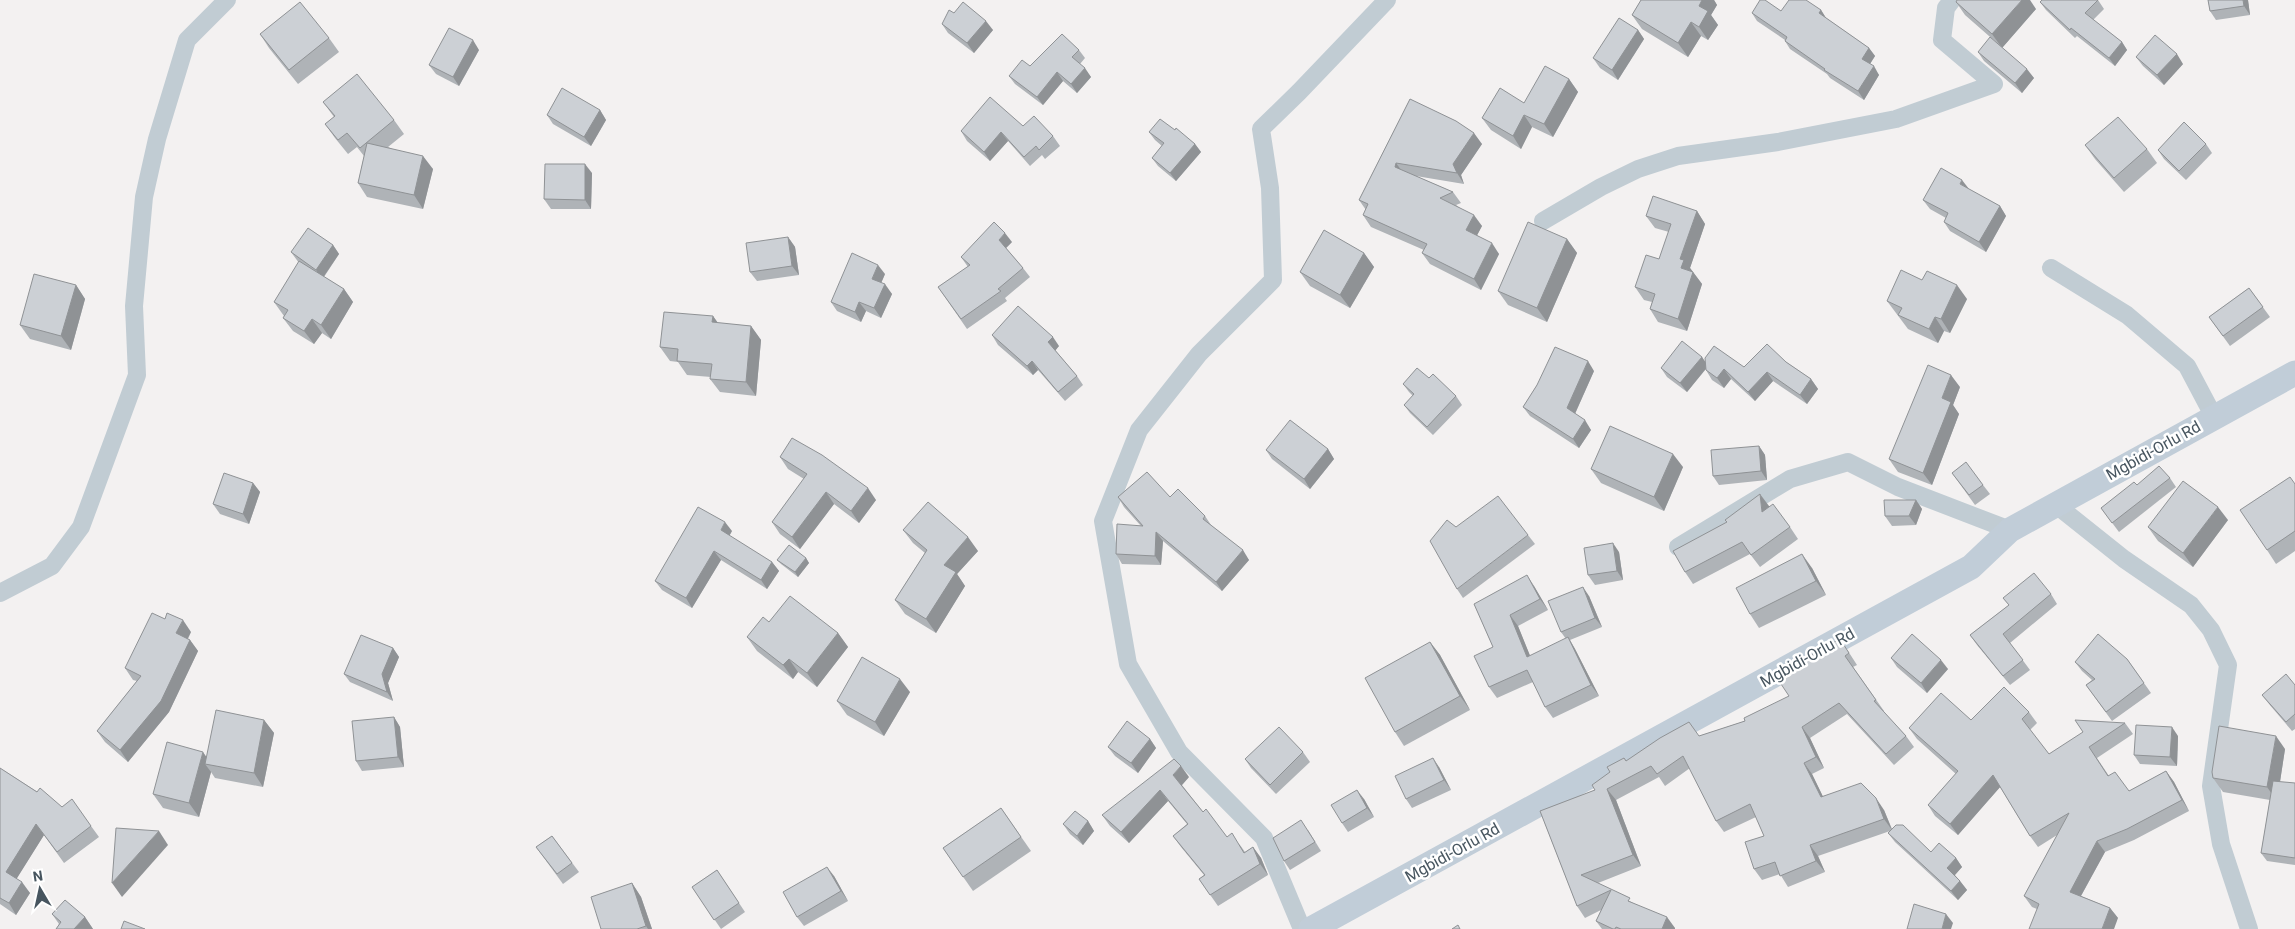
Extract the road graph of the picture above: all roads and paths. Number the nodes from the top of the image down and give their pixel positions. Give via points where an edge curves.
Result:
1 (227, 0) edge
2 (1387, 0) edge
3 (1952, 0) edge
4 (1543, 221) dead end
5 (2052, 268) dead end
6 (2295, 373) edge
7 (2214, 417) junction
8 (2055, 504) junction
9 (2010, 530) junction
10 (1678, 547) edge
11 (0, 593) edge
12 (1302, 929) edge
13 (1310, 929) edge
14 (2249, 929) edge

1 - 11 street via 187,40 156,140 144,197 134,306 137,375 81,527 52,566
2 - 12 street via 1261,129 1270,188 1273,280 1199,354 1139,430 1103,521 1128,664 1179,752 1264,838
3 - 4 street via 1946,8 1942,40 1994,84 1896,119 1778,142 1678,156 1638,169
5 - 7 street via 2127,315 2187,366
6 - 7 main road, Mgbidi-Orlu Rd
7 - 8 main road, Mgbidi-Orlu Rd
8 - 9 main road, Mgbidi-Orlu Rd
8 - 14 street via 2191,605 2211,630 2228,665 2211,786 2221,844
9 - 10 street via 1898,487 1848,462 1790,479
9 - 13 main road, Mgbidi-Orlu Rd via 1971,567

